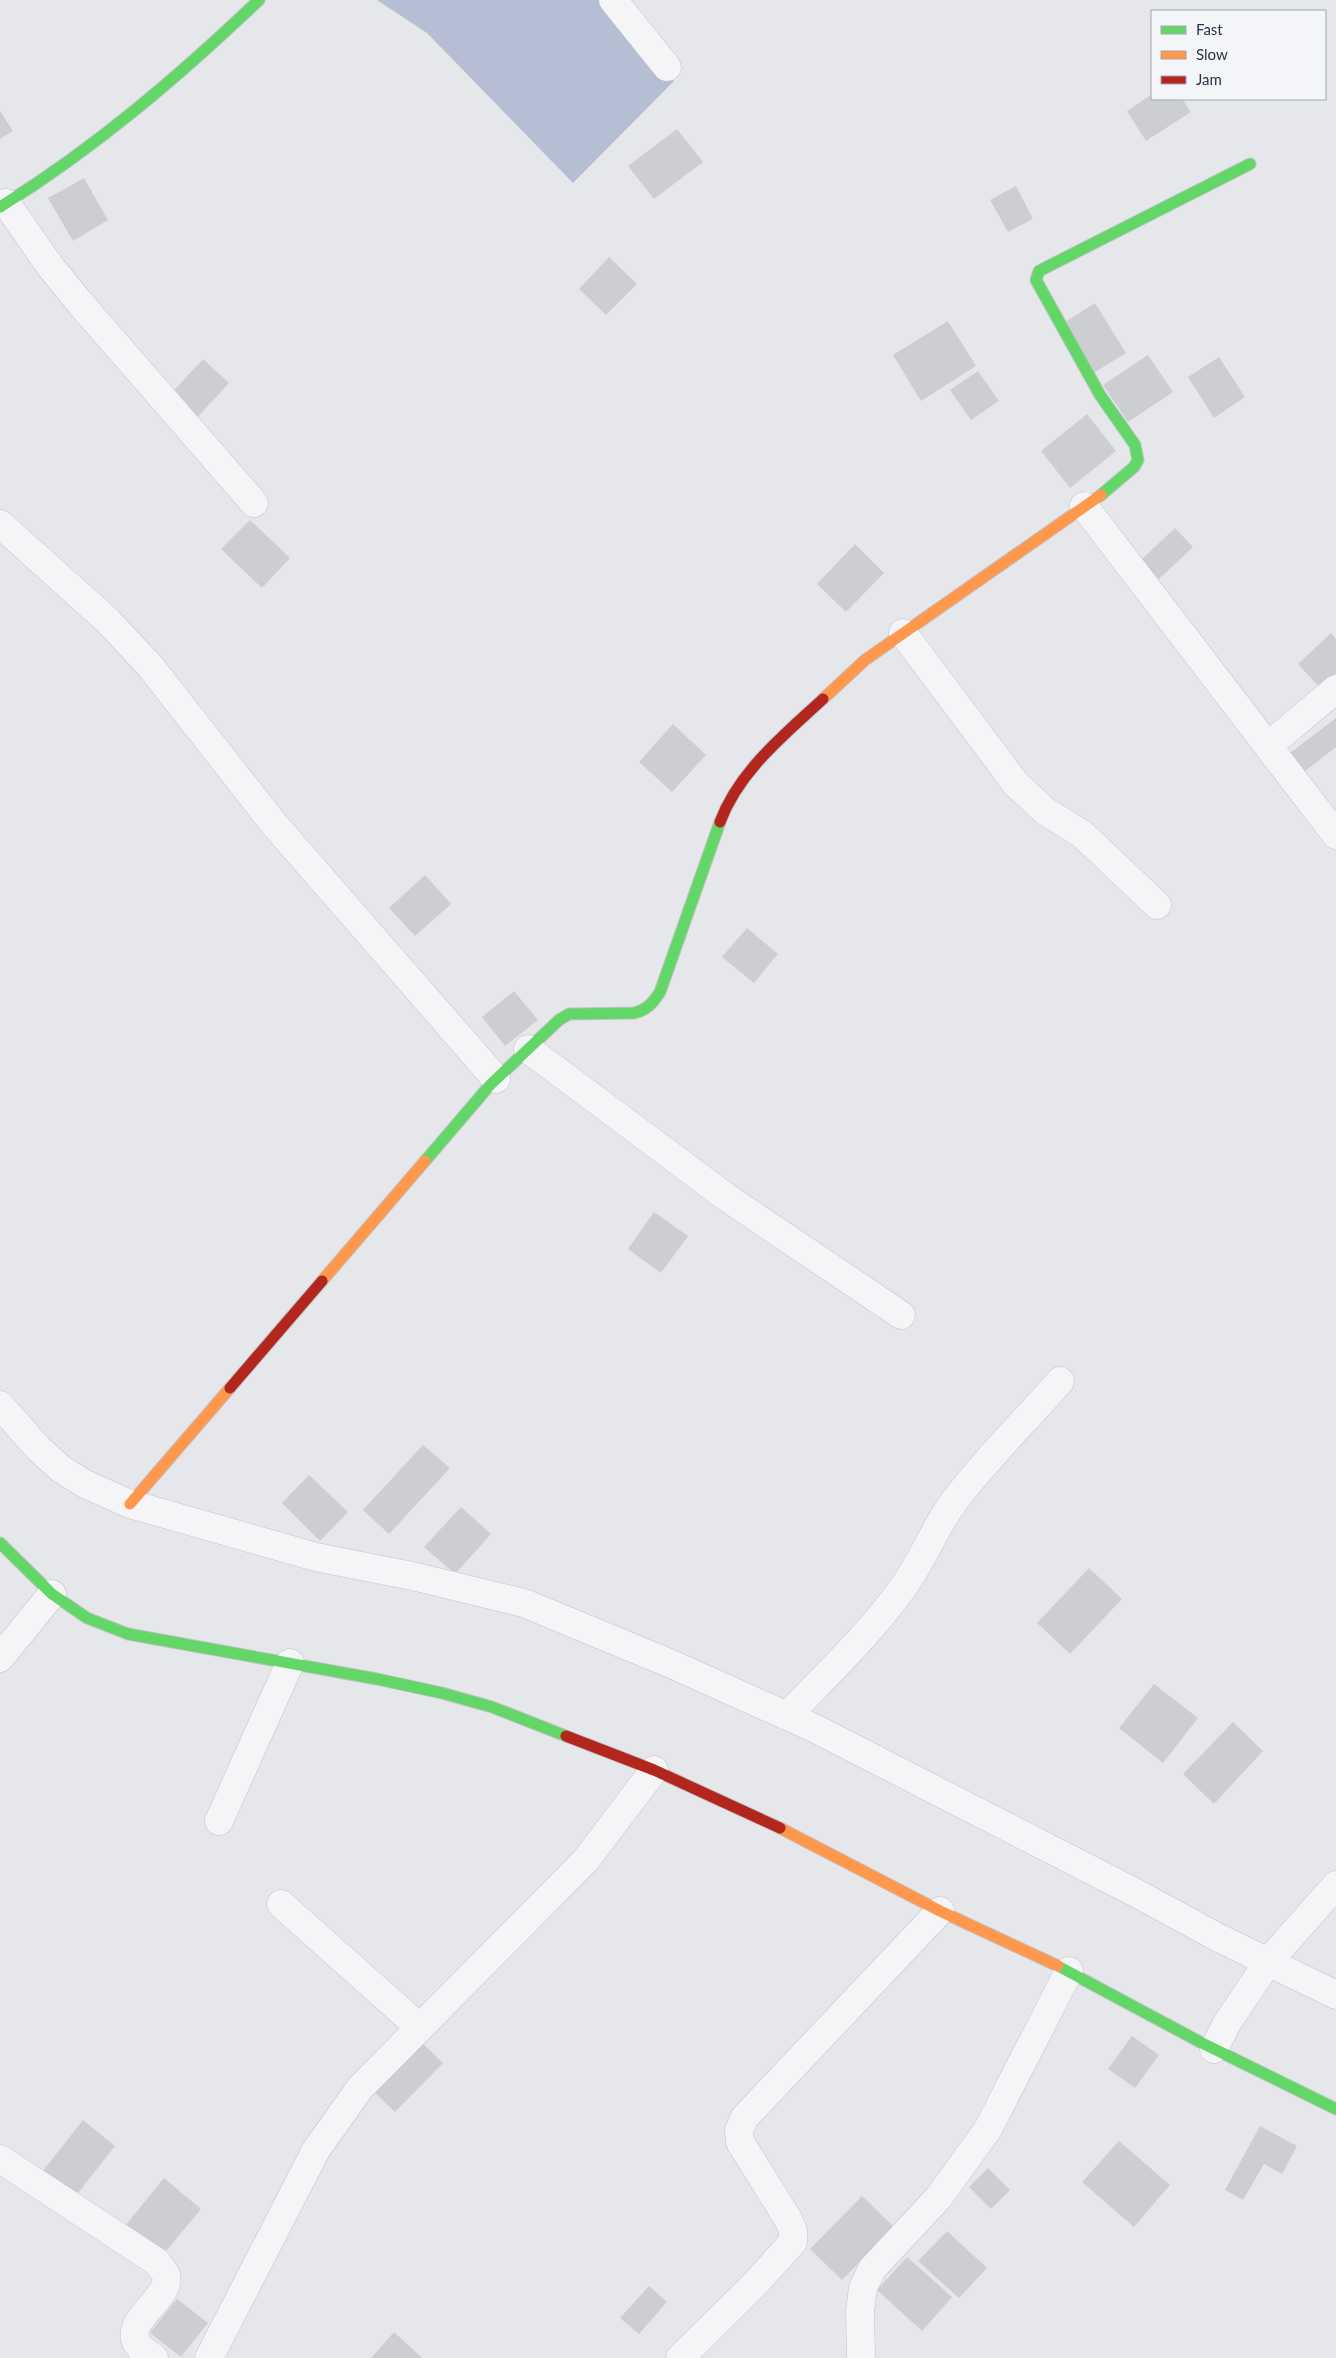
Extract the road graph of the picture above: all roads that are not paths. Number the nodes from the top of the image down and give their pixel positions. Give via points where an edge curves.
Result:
1 (260, 0) edge
2 (613, 0) edge
3 (667, 67) dead end
4 (1250, 164) dead end
5 (3, 205) edge
6 (254, 502) dead end
7 (1084, 506) junction
8 (0, 524) edge
9 (903, 633) junction
10 (1336, 689) edge
11 (1268, 746) junction
12 (1336, 835) edge
13 (1157, 905) dead end
14 (528, 1049) junction
15 (496, 1079) junction
16 (901, 1315) dead end
17 (1060, 1381) dead end
18 (0, 1405) edge
19 (130, 1504) junction
20 (0, 1543) edge
21 (52, 1594) junction
22 (0, 1658) edge
23 (290, 1663) junction
24 (787, 1716) junction
25 (654, 1770) junction
26 (219, 1821) dead end
27 (1336, 1884) edge
28 (281, 1904) dead end
29 (940, 1911) junction
30 (1268, 1962) junction
31 (1069, 1971) junction
32 (1336, 1995) edge
33 (419, 2027) junction
34 (1214, 2049) junction
35 (1336, 2109) edge
36 (0, 2159) edge
37 (154, 2358) edge
38 (209, 2358) edge
39 (680, 2358) edge
40 (861, 2358) edge

1 - 5 street via 101,140
2 - 3 street
4 - 7 street via 1039,271 1036,280 1041,291 1100,395 1138,451 1134,467
5 - 6 street via 80,304
7 - 9 street
7 - 11 street
8 - 15 street via 107,620 150,666 274,824
9 - 13 street via 1016,784 1045,811 1082,834
9 - 14 street via 865,660 772,747 733,793 660,992 653,1003 644,1011 634,1013 569,1014
10 - 11 street
11 - 12 street
14 - 15 street
14 - 16 street via 726,1197
15 - 19 street
17 - 24 street via 942,1516 926,1551 904,1586 868,1630
18 - 19 street via 61,1469 85,1484
19 - 24 street via 316,1557 524,1603
20 - 21 street
21 - 22 street
21 - 23 street via 87,1618 128,1634
23 - 25 street via 377,1679 492,1707
23 - 26 street
24 - 30 street
25 - 29 street via 759,1817
25 - 33 street via 586,1860
27 - 30 street
28 - 33 street
29 - 31 street
29 - 39 street via 745,2117 739,2130 740,2142 788,2219 793,2230 793,2242
30 - 32 street
30 - 34 street via 1227,2023
31 - 34 street
31 - 40 street via 988,2129 938,2197 872,2269 863,2288 860,2311
33 - 38 street via 360,2088 316,2150
34 - 35 street
36 - 37 street via 157,2262 166,2274 165,2290 141,2318 136,2337 137,2345

